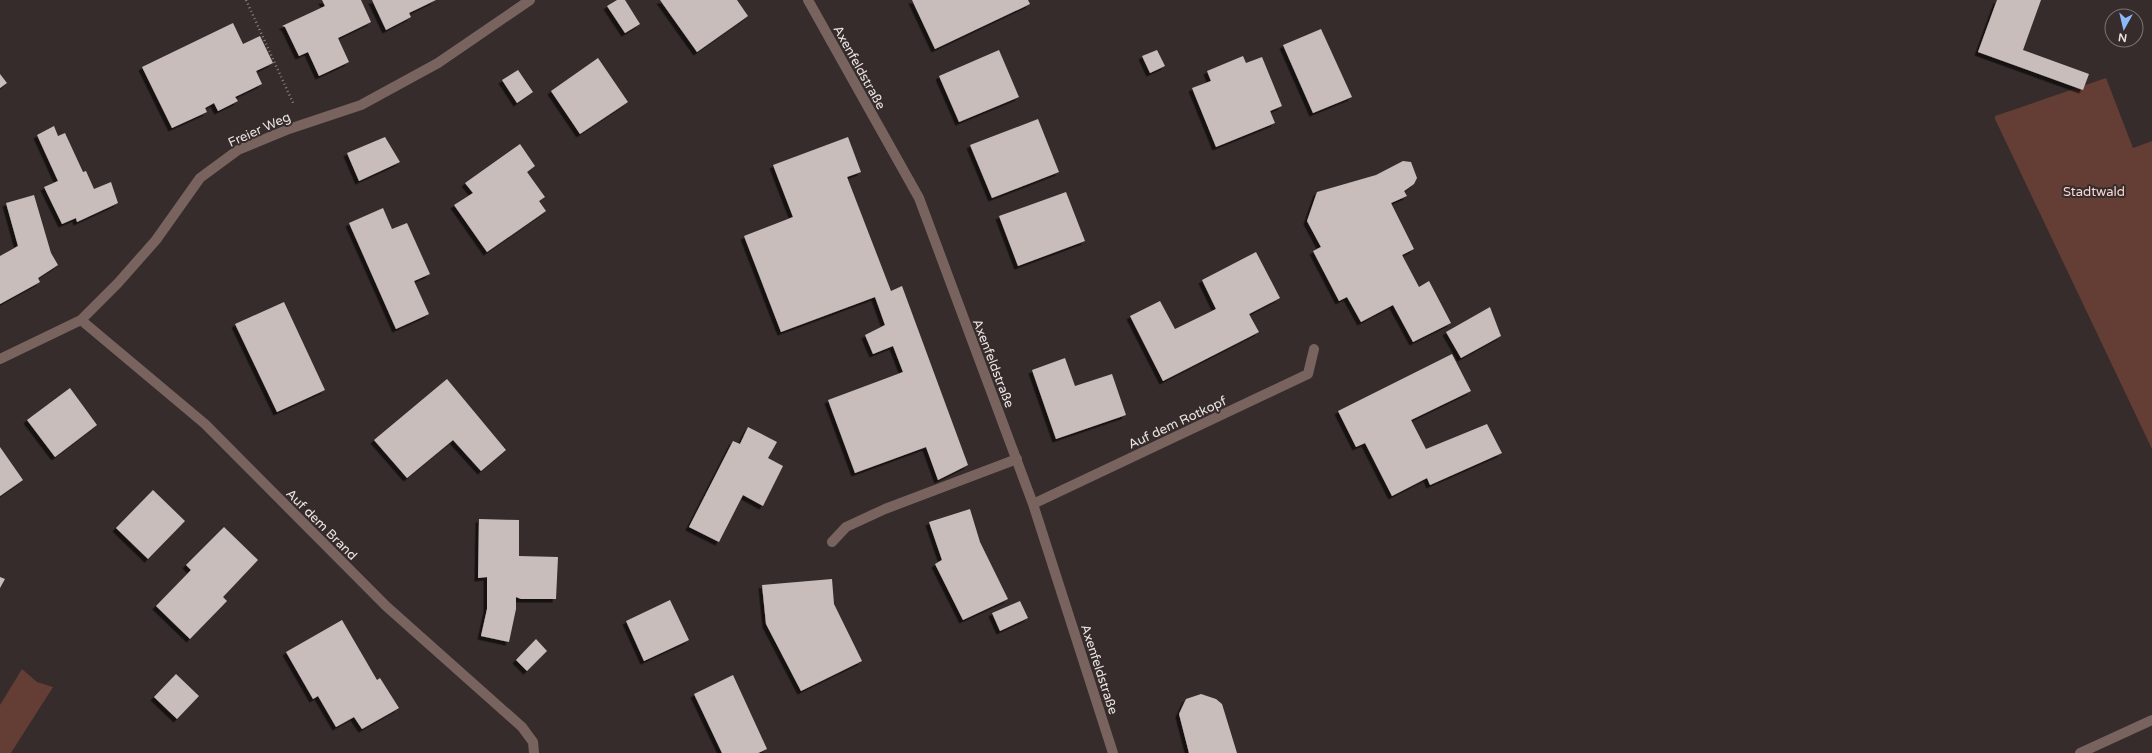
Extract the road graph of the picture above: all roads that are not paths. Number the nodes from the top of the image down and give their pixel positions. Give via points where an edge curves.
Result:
1 (530, 0) edge
2 (808, 0) edge
3 (81, 320) junction
4 (1314, 349) dead end
5 (0, 359) edge
6 (1016, 459) junction
7 (1033, 504) junction
8 (832, 542) dead end
9 (2152, 720) edge
10 (534, 753) edge
11 (1113, 753) edge
12 (2080, 753) edge

1 - 3 street, Freier Weg via 438,63 361,105 302,124 238,150 200,178 156,240
2 - 6 street, Axenfeldstraße via 919,198
3 - 5 street, Freier Weg
3 - 10 street, Auf dem Brand via 205,424 386,606 522,727 533,742
4 - 7 street, Auf dem Rotkopf via 1308,374
6 - 7 street, Axenfeldstraße
6 - 8 street via 885,509 846,527
7 - 11 street, Axenfeldstraße
9 - 12 street

